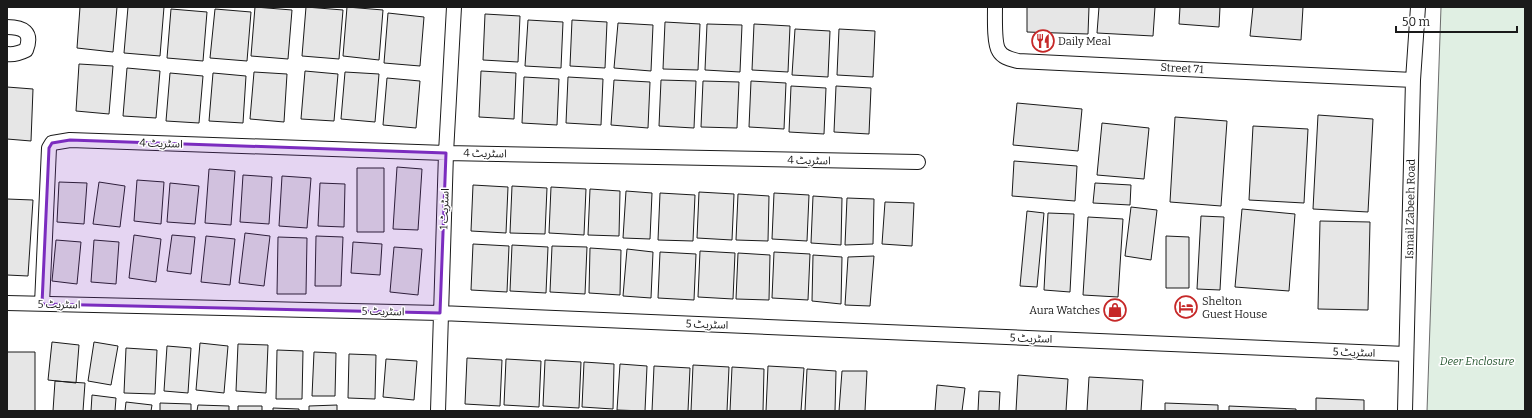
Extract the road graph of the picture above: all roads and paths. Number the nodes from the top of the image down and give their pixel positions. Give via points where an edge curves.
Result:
1 (454, 7) edge
2 (995, 7) edge
3 (1418, 7) edge
4 (7, 27) edge
5 (7, 54) edge
6 (1413, 80) junction
7 (446, 152) junction
8 (918, 162) dead end
9 (7, 303) edge
10 (42, 304) junction
11 (440, 313) junction
12 (1406, 354) junction
13 (438, 411) edge
14 (1405, 411) edge

1 - 7 street, اسٹریٹ 1
2 - 6 street, Street 71 via 998,51 1006,58 1018,61
3 - 6 street, Ismail Zabeeh Road
4 - 5 street via 22,28 28,39 26,50
6 - 12 street, Ismail Zabeeh Road
7 - 8 street, اسٹریٹ 4
7 - 10 street, اسٹریٹ 4 via 70,140 52,143 49,148
7 - 11 street, اسٹریٹ 1
9 - 10 street, اسٹریٹ 5
10 - 11 street, اسٹریٹ 5
11 - 12 street, اسٹریٹ 5
11 - 13 street, اسٹریٹ 1
12 - 14 street, Ismail Zabeeh Road

